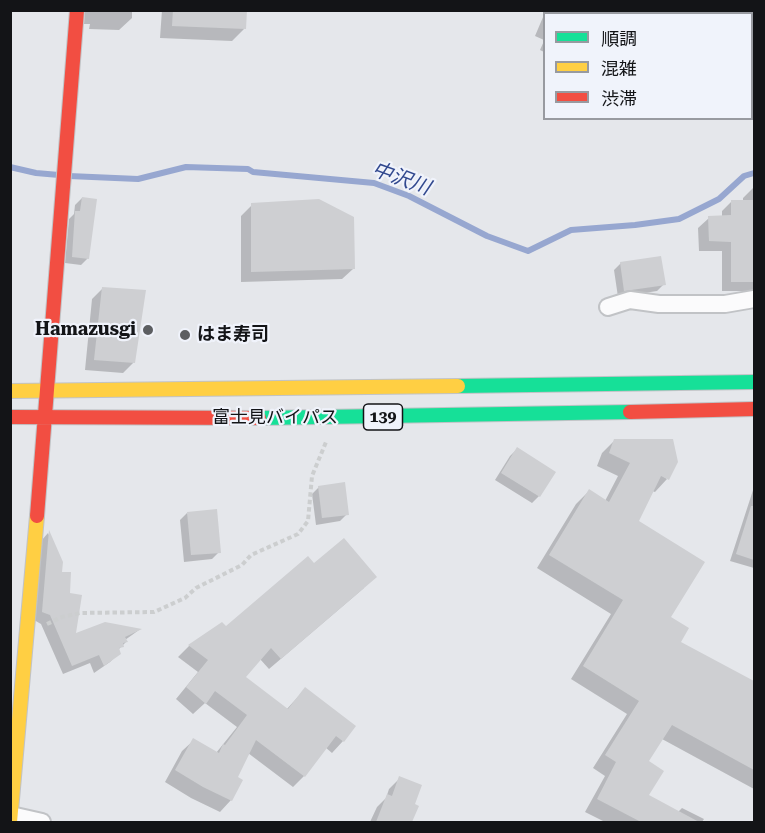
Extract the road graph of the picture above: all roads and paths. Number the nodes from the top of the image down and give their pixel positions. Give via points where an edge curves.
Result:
1 (77, 10) edge
2 (754, 298) edge
3 (608, 307) dead end
4 (754, 382) edge
5 (10, 391) edge
6 (47, 391) junction
7 (754, 409) edge
8 (10, 417) edge
9 (44, 417) junction
10 (336, 418) junction
11 (27, 634) junction
12 (11, 815) edge
13 (10, 822) edge
14 (42, 822) edge

1 - 6 main road
2 - 3 street via 725,304 630,300
4 - 6 main road, 富士見バイパス / 139
5 - 6 main road, 富士見バイパス / 139
6 - 9 main road
7 - 10 main road, 富士見バイパス / 139
8 - 9 main road, 富士見バイパス / 139
9 - 10 main road, 富士見バイパス / 139
9 - 11 main road
10 - 11 path via 312,476 308,521 298,534 251,555 242,565 154,612 80,613
11 - 12 main road
12 - 13 main road
12 - 14 street

